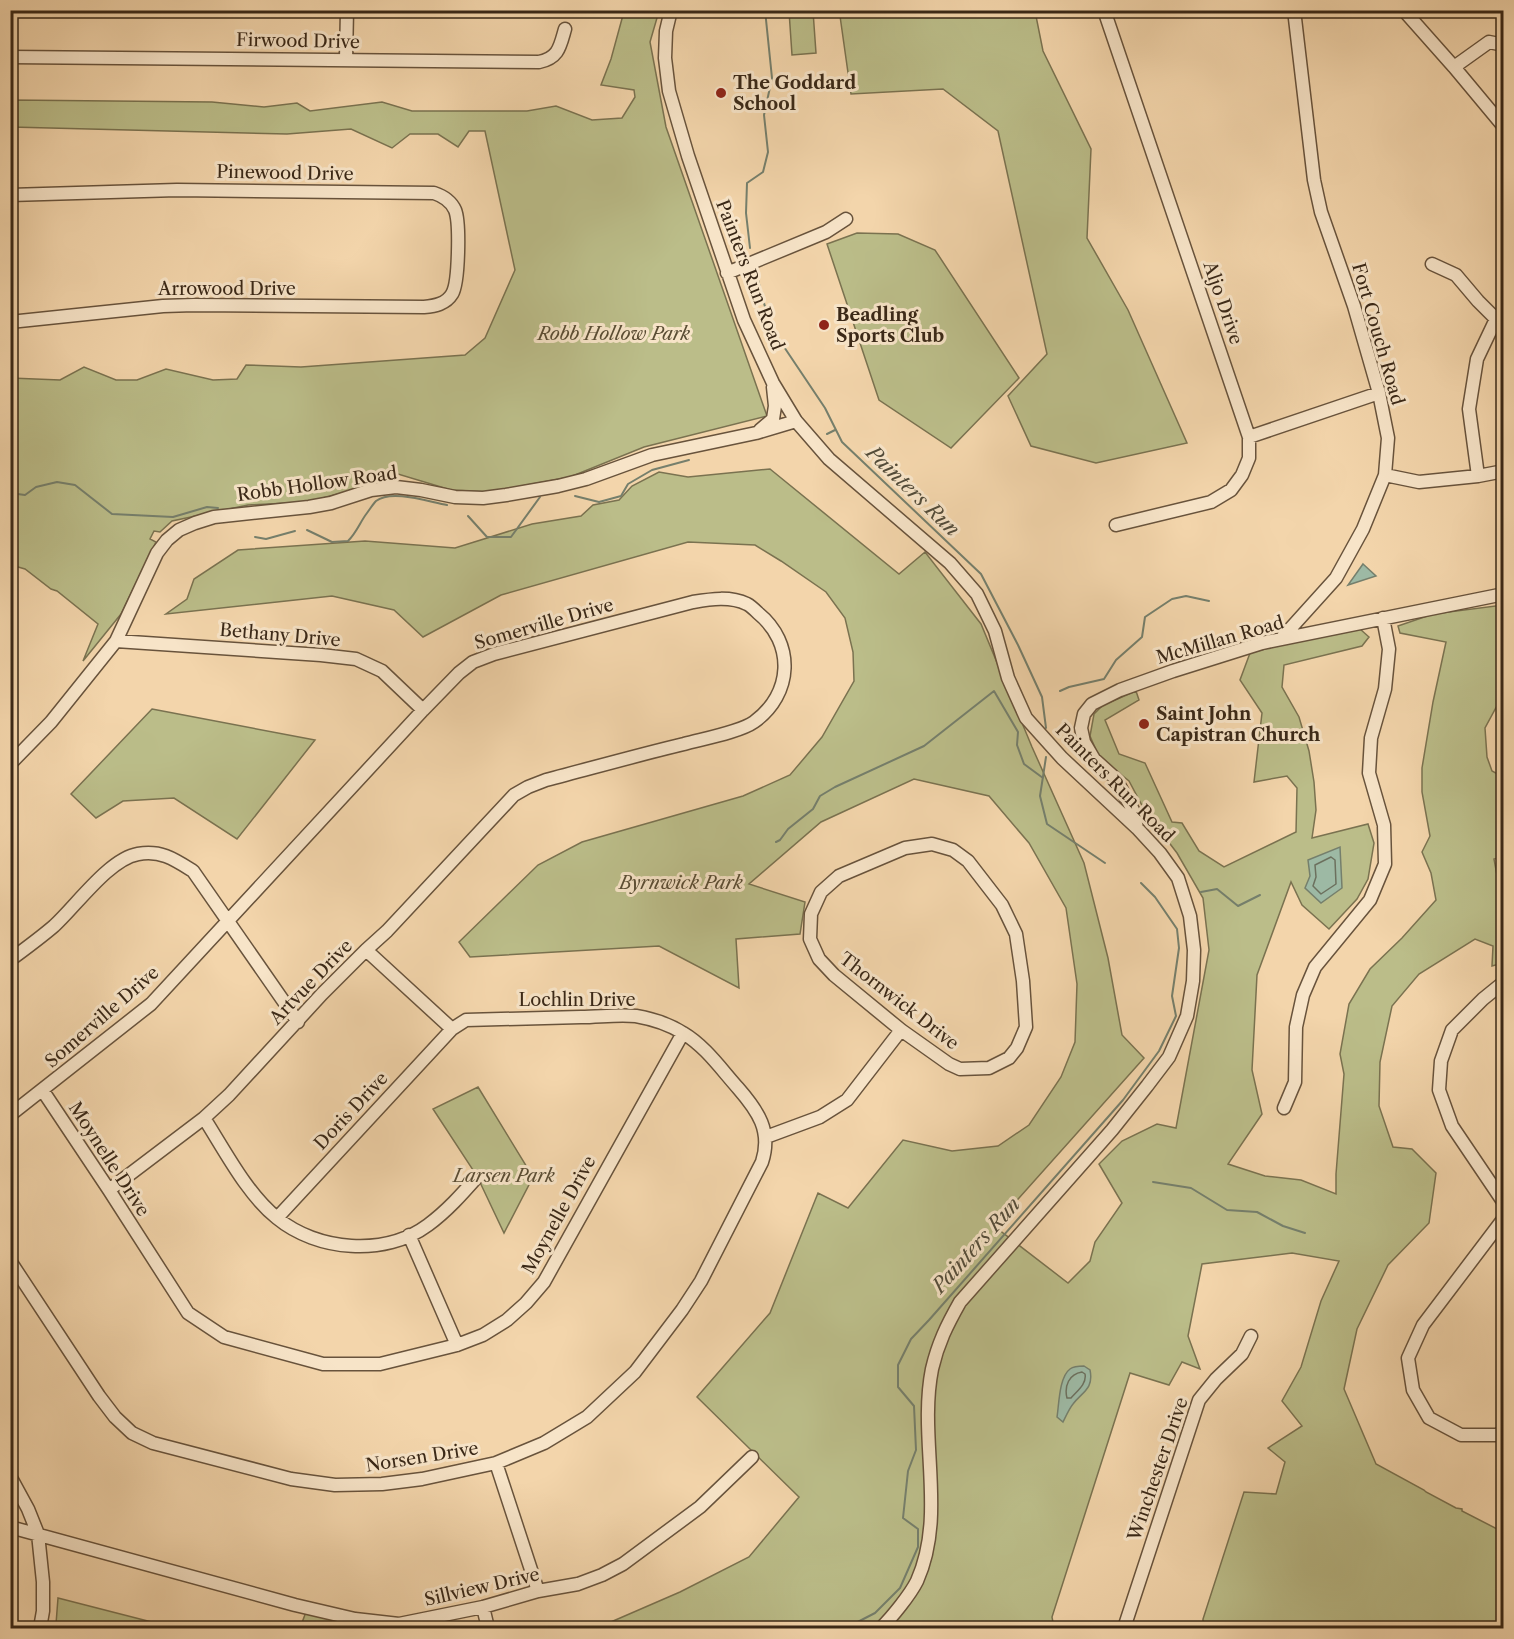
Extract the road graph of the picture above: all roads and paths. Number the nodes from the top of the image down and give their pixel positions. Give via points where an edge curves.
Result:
1 (347, 10) edge
2 (671, 10) edge
3 (1104, 10) edge
4 (1294, 10) edge
5 (1406, 10) edge
6 (565, 29) dead end
7 (1503, 45) edge
8 (10, 57) edge
9 (346, 59) junction
10 (1454, 67) junction
11 (1503, 127) edge
12 (10, 195) edge
13 (846, 219) dead end
14 (1432, 264) dead end
15 (727, 273) junction
16 (444, 302) joint
17 (1500, 315) edge
18 (10, 322) edge
19 (773, 383) junction
20 (1379, 393) junction
21 (796, 421) junction
22 (756, 433) junction
23 (1249, 437) junction
24 (1503, 471) edge
25 (1385, 475) junction
26 (1478, 477) junction
27 (1116, 525) dead end
28 (1503, 594) edge
29 (1383, 618) junction
30 (1281, 639) junction
31 (116, 641) junction
32 (423, 710) junction
33 (10, 764) edge
34 (528, 787) joint
35 (1137, 828) junction
36 (228, 920) junction
37 (366, 950) junction
38 (10, 960) edge
39 (1503, 982) edge
40 (298, 1022) junction
41 (452, 1029) junction
42 (901, 1030) junction
43 (683, 1033) junction
44 (43, 1090) junction
45 (1284, 1108) dead end
46 (10, 1115) edge
47 (204, 1118) junction
48 (766, 1137) junction
49 (477, 1176) dead end
50 (109, 1190) junction
51 (1503, 1203) edge
52 (277, 1218) junction
53 (1503, 1218) edge
54 (409, 1235) junction
55 (10, 1262) edge
56 (1251, 1336) dead end
57 (457, 1345) junction
58 (1503, 1431) edge
59 (752, 1457) dead end
60 (496, 1463) junction
61 (10, 1476) edge
62 (10, 1527) edge
63 (38, 1534) junction
64 (538, 1591) junction
65 (483, 1607) junction
66 (40, 1629) edge
67 (488, 1629) edge
68 (881, 1629) edge
69 (1124, 1629) edge

1 - 9 street
2 - 15 street, Painters Run Road via 665,58 669,91
3 - 23 street, Aljo Drive
4 - 20 street, Fort Couch Road via 1321,212
5 - 10 street
6 - 9 street, Firwood Drive via 555,55 539,62
7 - 10 street via 1489,42
8 - 9 street, Firwood Drive
10 - 11 street
12 - 16 street, Pinewood Drive via 177,190 434,193 449,202 457,221 457,278 452,295
13 - 15 street via 826,232
14 - 17 street via 1456,275 1478,301
15 - 19 street, Painters Run Road
16 - 18 street, Arrowood Drive via 424,307 163,306
17 - 26 street via 1477,359 1469,409
19 - 21 street, Painters Run Road
19 - 22 street via 772,419
20 - 23 street
20 - 25 street, Fort Couch Road via 1388,438
21 - 22 street, Robb Hollow Road
21 - 35 street, Painters Run Road via 829,459 950,563 977,594 995,631 1008,678 1026,718 1062,758
22 - 31 street, Robb Hollow Road via 662,453 586,479 506,495 483,498 396,488 371,490 309,507 214,517 195,523 179,530 157,553
23 - 27 street, Aljo Drive via 1249,458 1231,490 1211,502
24 - 26 street
25 - 26 street via 1419,482
25 - 30 street, Fort Couch Road via 1363,529 1336,578
28 - 29 street, McMillan Road
29 - 30 street, McMillan Road
29 - 45 street via 1389,649 1385,689 1371,738 1369,773 1384,825 1385,864 1370,900 1315,967 1303,995 1296,1027 1295,1082
30 - 35 street, McMillan Road via 1120,690 1092,704 1084,714 1084,742 1094,759 1115,778 1133,810
31 - 32 street, Bethany Drive via 356,659 382,671
31 - 33 street, Robb Hollow Road via 51,722
32 - 34 street, Somerville Drive via 473,662 693,602 721,598 747,604 766,619 780,638 785,662 783,684 772,706 753,723
32 - 36 street, Somerville Drive
34 - 37 street, Artvue Drive via 514,795
35 - 68 street, Painters Run Road via 1178,878 1190,916 1194,950 1187,1017 1168,1057 1147,1086 960,1302 943,1332 932,1370 929,1412 929,1545 916,1583
36 - 38 street via 193,871 169,856 153,852 135,854 112,867 54,926
36 - 40 street
36 - 44 street, Somerville Drive via 151,1004
37 - 40 street, Artvue Drive
37 - 41 street
39 - 51 street via 1452,1030 1441,1061 1439,1090 1452,1126
40 - 47 street, Artvue Drive
41 - 43 street, Lochlin Drive via 466,1020 634,1016 662,1022
41 - 52 street, Doris Drive
42 - 42 street, Thornwick Drive via 949,1064 975,1070 1009,1058 1026,1027 1016,934 1002,905 968,861 953,850 932,844 905,848 839,876 822,892 811,914 810,939 819,959
42 - 48 street via 847,1100 820,1117
43 - 48 street, Lochlin Drive via 742,1093 757,1114
43 - 57 street, Moynelle Drive via 544,1282 507,1320
44 - 46 street, Somerville Drive
44 - 50 street, Moynelle Drive
47 - 50 street, Artvue Drive
47 - 52 street via 256,1197
48 - 60 street, Norsen Drive via 762,1162 701,1281 635,1372 586,1417 544,1443
49 - 54 street via 453,1204
50 - 57 street, Moynelle Drive via 188,1313 224,1337 323,1364 380,1364
52 - 54 street via 320,1241 341,1244 365,1246
53 - 58 street via 1423,1325 1408,1358 1413,1390 1428,1418 1461,1435 1497,1435
54 - 57 street
55 - 60 street, Norsen Drive via 115,1417 153,1443 291,1479 335,1485 422,1479
56 - 69 street, Winchester Drive via 1242,1354 1199,1400
59 - 64 street, Sillview Drive via 700,1507 623,1564 578,1584
60 - 64 street
61 - 63 street
62 - 63 street, Sillview Drive
63 - 65 street, Sillview Drive via 355,1619 399,1624
63 - 66 street via 43,1582
64 - 65 street, Sillview Drive
65 - 67 street

